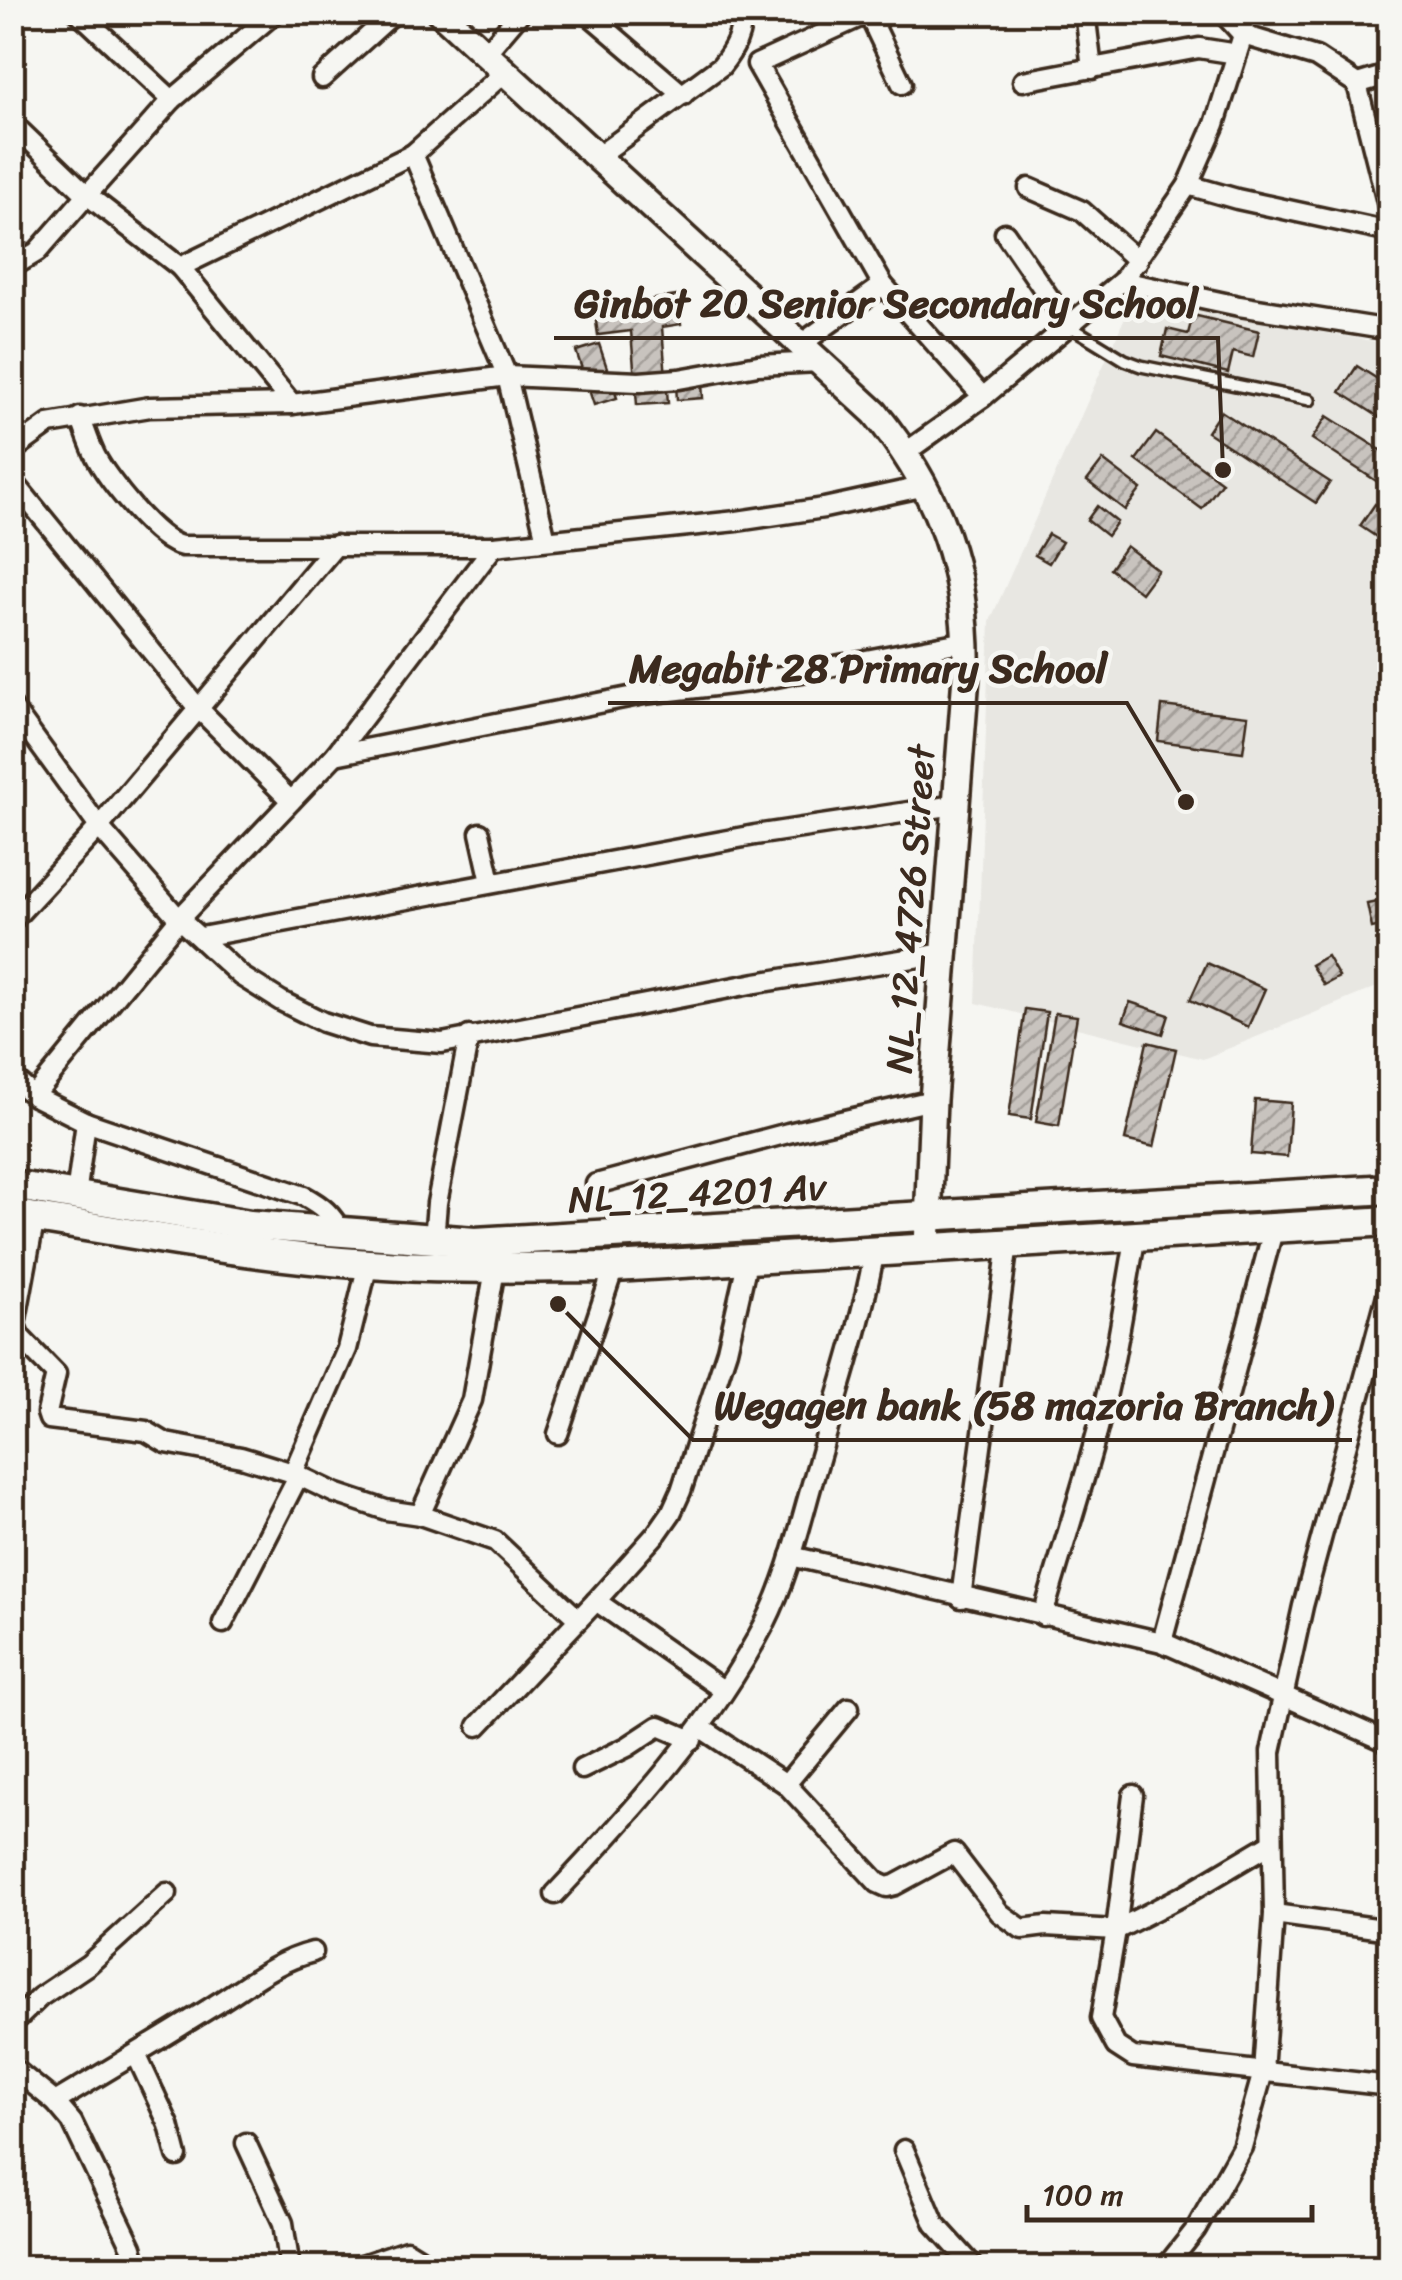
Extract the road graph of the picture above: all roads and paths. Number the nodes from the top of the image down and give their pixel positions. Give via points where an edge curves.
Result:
1 (78, 12) edge
2 (395, 12) edge
3 (440, 12) edge
4 (520, 12) edge
5 (586, 12) edge
6 (741, 12) edge
7 (1085, 12) edge
8 (1222, 12) edge
9 (1244, 12) edge
10 (870, 14) edge
11 (263, 17) edge
12 (1240, 44) junction
13 (733, 51) junction
14 (486, 53) junction
15 (757, 64) junction
16 (1092, 68) junction
17 (506, 71) junction
18 (1390, 74) edge
19 (322, 78) dead end
20 (1023, 81) dead end
21 (902, 84) dead end
22 (1357, 84) junction
23 (683, 95) junction
24 (172, 100) junction
25 (12, 123) edge
26 (413, 154) junction
27 (597, 158) junction
28 (1188, 185) junction
29 (1029, 188) dead end
30 (88, 195) junction
31 (1390, 214) edge
32 (1005, 232) dead end
33 (1390, 232) edge
34 (1138, 261) junction
35 (180, 267) junction
36 (12, 268) edge
37 (1122, 281) junction
38 (882, 285) junction
39 (1068, 325) junction
40 (1390, 330) edge
41 (810, 353) junction
42 (507, 376) junction
43 (983, 397) junction
44 (1310, 400) dead end
45 (292, 404) junction
46 (80, 417) junction
47 (12, 451) edge
48 (906, 452) junction
49 (12, 480) edge
50 (926, 486) junction
51 (546, 540) junction
52 (336, 545) junction
53 (494, 546) junction
54 (967, 641) junction
55 (12, 707) edge
56 (197, 707) junction
57 (334, 756) junction
58 (291, 801) junction
59 (955, 805) junction
60 (98, 827) junction
61 (480, 833) dead end
62 (491, 882) junction
63 (179, 919) junction
64 (12, 921) edge
65 (201, 937) junction
66 (945, 952) junction
67 (469, 1036) junction
68 (12, 1077) edge
69 (34, 1096) junction
70 (933, 1100) junction
71 (86, 1122) junction
72 (596, 1184) dead end
73 (12, 1185) edge
74 (1390, 1190) edge
75 (76, 1196) junction
76 (24, 1216) edge
77 (927, 1216) junction
78 (1390, 1221) edge
79 (1274, 1226) junction
80 (341, 1232) junction
81 (1136, 1235) junction
82 (434, 1240) junction
83 (1008, 1243) junction
84 (927, 1248) junction
85 (874, 1250) junction
86 (748, 1258) junction
87 (368, 1264) junction
88 (614, 1267) junction
89 (495, 1269) junction
90 (1390, 1284) edge
91 (558, 1434) dead end
92 (296, 1474) junction
93 (420, 1516) junction
94 (791, 1556) junction
95 (961, 1598) junction
96 (596, 1600) junction
97 (1043, 1616) junction
98 (578, 1619) junction
99 (224, 1624) dead end
100 (1162, 1642) junction
101 (723, 1690) junction
102 (1283, 1696) junction
103 (848, 1708) dead end
104 (478, 1726) dead end
105 (696, 1734) junction
106 (1390, 1743) edge
107 (582, 1769) dead end
108 (786, 1784) junction
109 (1132, 1795) dead end
110 (1272, 1844) junction
111 (167, 1892) dead end
112 (555, 1894) dead end
113 (1274, 1914) junction
114 (1116, 1930) junction
115 (1390, 1930) edge
116 (313, 1952) dead end
117 (12, 2024) edge
118 (136, 2054) junction
119 (12, 2067) edge
120 (1264, 2072) junction
121 (1390, 2086) edge
122 (55, 2102) junction
123 (246, 2143) dead end
124 (904, 2150) dead end
125 (177, 2156) dead end
126 (138, 2268) edge
127 (290, 2268) edge
128 (353, 2268) edge
129 (423, 2268) edge
130 (975, 2268) edge
131 (1165, 2268) edge

1 - 24 street
2 - 19 street
3 - 14 street, NL_12_4726 Street
4 - 14 street
5 - 23 street
6 - 13 street
7 - 16 street
8 - 12 street
9 - 12 street
10 - 15 street
10 - 21 street
11 - 24 street
12 - 16 street
12 - 22 street via 1316,57
12 - 28 street
13 - 15 street
13 - 23 street
14 - 17 street, NL_12_4726 Street
15 - 38 street
16 - 20 street
17 - 26 street
17 - 27 street, NL_12_4726 Street
18 - 22 street
22 - 31 street
23 - 27 street
24 - 30 street
25 - 30 street
26 - 35 street
26 - 42 street
27 - 41 street, NL_12_4726 Street
28 - 33 street
28 - 34 street
29 - 34 street via 1082,211
30 - 35 street
30 - 36 street via 37,252
32 - 39 street
34 - 37 street
35 - 45 street
37 - 39 street
37 - 40 street
38 - 41 street
38 - 43 street
39 - 43 street
39 - 44 lane via 1141,366
41 - 42 street via 715,375 639,382
41 - 48 street, NL_12_4726 Street
42 - 45 street
42 - 51 street
43 - 48 street
45 - 46 street via 150,406
46 - 47 street via 49,424
46 - 52 street via 111,480 172,544
48 - 50 street, NL_12_4726 Street
49 - 56 street
50 - 51 street via 824,508
50 - 54 street, NL_12_4726 Street via 962,584
51 - 53 street
52 - 53 street
52 - 56 street
53 - 57 street
54 - 57 street via 750,682 644,694
54 - 59 street, NL_12_4726 Street
55 - 60 street
56 - 58 street
56 - 60 street
57 - 58 street
58 - 63 street
59 - 62 street
59 - 66 street, NL_12_4726 Street
60 - 63 street
60 - 64 street
61 - 62 street
62 - 65 street
63 - 65 street
63 - 69 street
65 - 67 street via 241,976 322,1022 410,1043
66 - 67 street
66 - 70 street, NL_12_4726 Street
67 - 82 street
68 - 69 street
69 - 71 street
70 - 72 street
70 - 77 street, NL_12_4726 Street
71 - 75 street
71 - 80 street via 304,1196 323,1206
73 - 75 main road, NL_12_4201 Av
74 - 77 main road, NL_12_4201 Av
75 - 80 main road, NL_12_4201 Av via 250,1225
76 - 87 main road, NL_12_4201 Av
76 - 92 street via 15,1325 56,1374 49,1419 146,1431 166,1443
77 - 82 main road, NL_12_4201 Av via 560,1239
77 - 84 street, NL_12_4726 Street
78 - 79 main road, NL_12_4201 Av
79 - 81 main road, NL_12_4201 Av
79 - 100 street
80 - 82 main road, NL_12_4201 Av
81 - 83 main road, NL_12_4201 Av
81 - 97 street via 1104,1406
83 - 84 main road, NL_12_4201 Av
83 - 95 street
84 - 85 main road, NL_12_4201 Av
85 - 86 main road, NL_12_4201 Av
85 - 94 street via 867,1295
86 - 88 main road, NL_12_4201 Av
86 - 96 street via 682,1491 657,1533
87 - 89 main road, NL_12_4201 Av
87 - 92 street via 347,1349
88 - 89 main road, NL_12_4201 Av
88 - 91 street
89 - 93 street via 472,1400
90 - 102 street
92 - 93 street via 362,1502
92 - 99 street
93 - 98 street via 495,1541
94 - 95 street
94 - 101 street via 766,1622
95 - 97 street
96 - 98 street
96 - 101 street
97 - 100 street
98 - 104 street
100 - 102 street
101 - 105 street
102 - 106 street
102 - 110 street via 1271,1752
103 - 108 street
105 - 107 street via 660,1726
105 - 108 street
105 - 112 street
108 - 114 street via 878,1884 895,1885 954,1853 1000,1913 1022,1929
109 - 114 street
110 - 113 street
110 - 114 street
111 - 117 street
113 - 115 street
113 - 120 street
114 - 120 street via 1101,2018 1116,2046 1133,2057
116 - 118 street via 269,1968
118 - 122 street
118 - 125 street
119 - 122 street
120 - 121 street
120 - 131 street via 1242,2147 1196,2230
122 - 126 street via 72,2122
123 - 127 street via 284,2223
124 - 130 street via 935,2224
128 - 129 street via 406,2250

